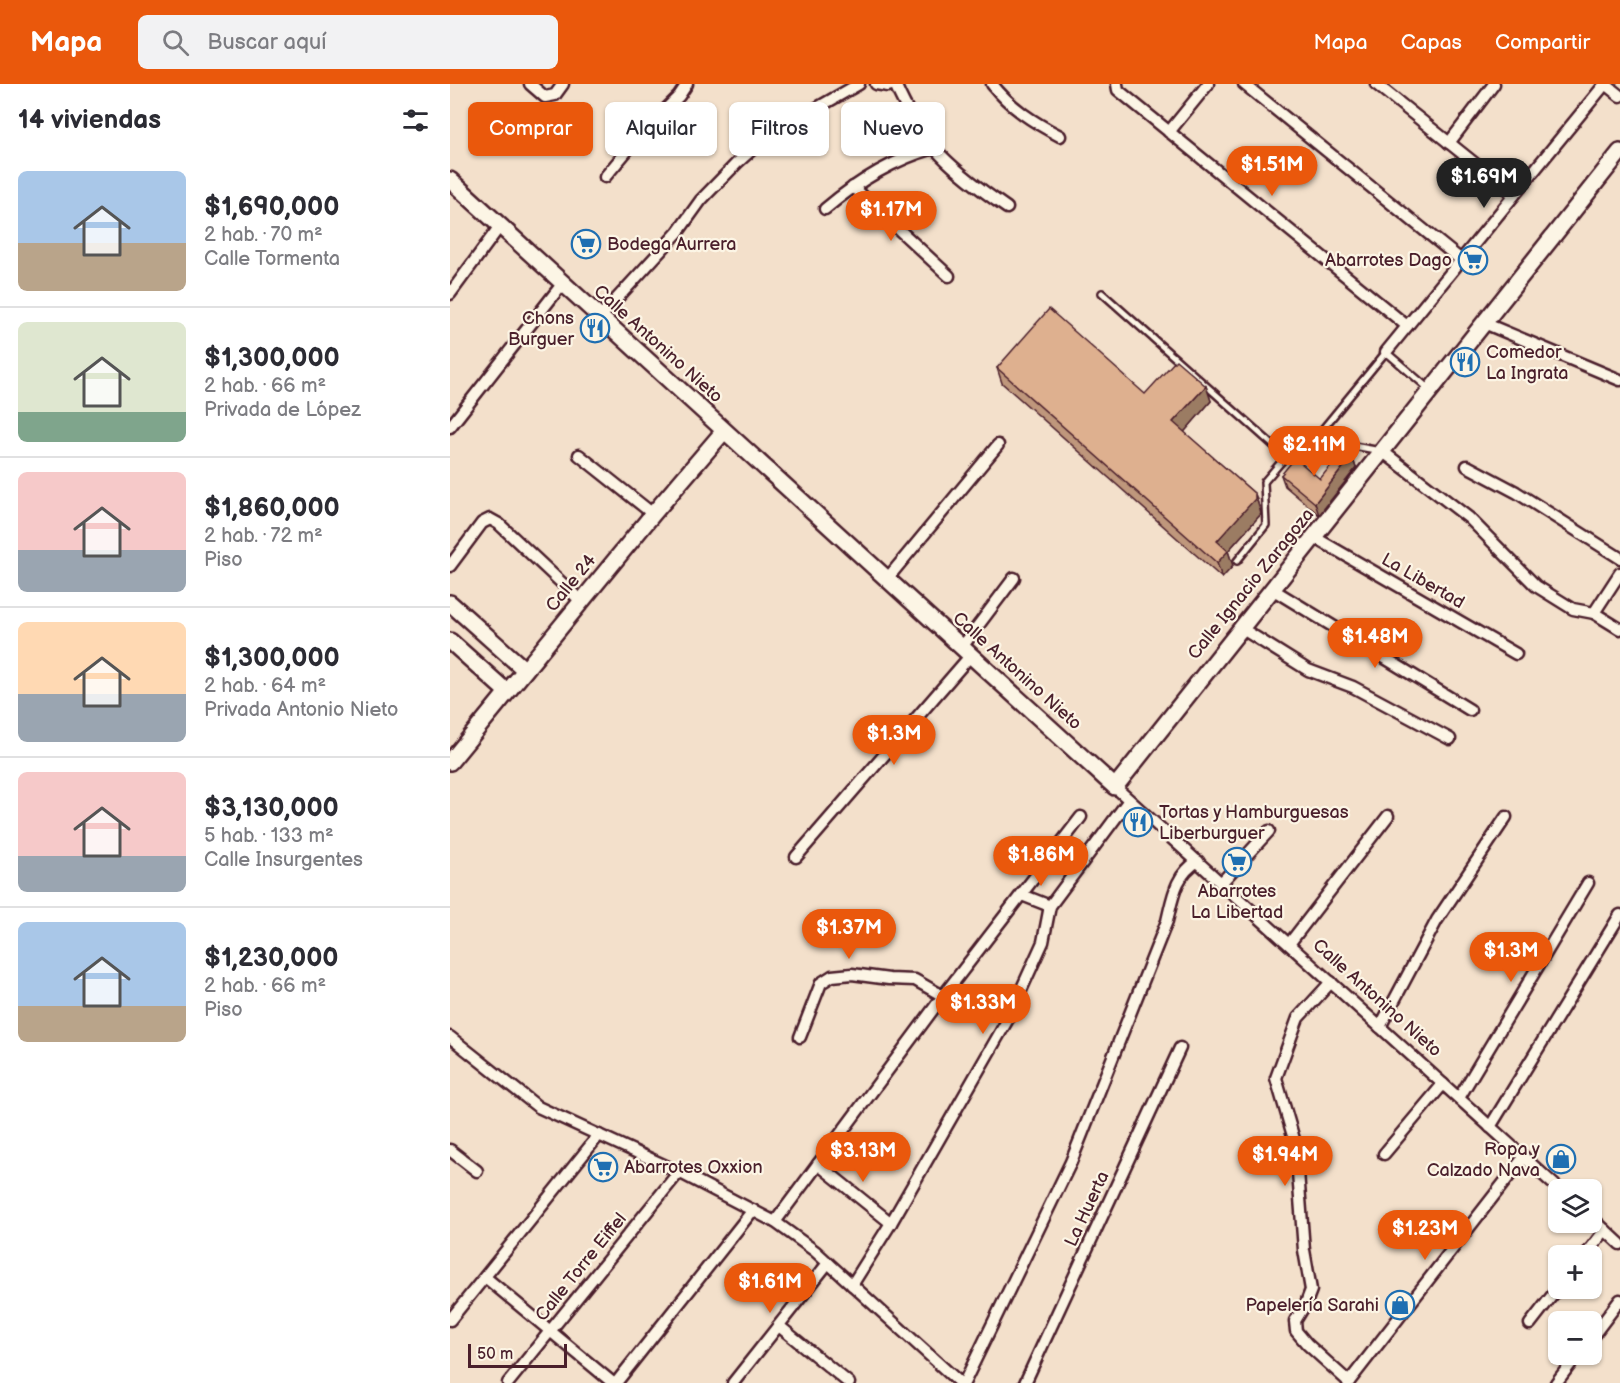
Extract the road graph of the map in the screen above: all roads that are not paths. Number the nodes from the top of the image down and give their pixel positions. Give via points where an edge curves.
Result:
1 (530, 84) edge
2 (563, 84) edge
3 (687, 84) edge
4 (860, 84) edge
5 (876, 84) edge
6 (895, 84) edge
7 (992, 84) edge
8 (1208, 84) edge
9 (1244, 84) edge
10 (1377, 84) edge
11 (1494, 84) edge
12 (1605, 84) edge
13 (1116, 85) edge
14 (847, 87) edge
15 (1620, 96) edge
16 (904, 102) edge
17 (1169, 132) junction
18 (1060, 136) dead end
19 (1449, 143) junction
20 (1620, 152) edge
21 (907, 156) edge
22 (941, 156) edge
23 (605, 177) dead end
24 (450, 180) edge
25 (853, 187) junction
26 (1514, 195) junction
27 (825, 208) dead end
28 (1007, 208) dead end
29 (500, 226) junction
30 (1461, 260) junction
31 (949, 276) dead end
32 (563, 283) junction
33 (451, 291) edge
34 (1102, 293) dead end
35 (600, 317) junction
36 (1484, 323) junction
37 (1407, 326) junction
38 (1384, 355) junction
39 (1620, 380) edge
40 (1431, 390) junction
41 (450, 427) edge
42 (724, 431) junction
43 (1315, 439) junction
44 (998, 445) dead end
45 (1382, 451) junction
46 (1288, 454) junction
47 (579, 455) dead end
48 (1467, 466) dead end
49 (653, 514) junction
50 (1314, 537) junction
51 (1620, 558) edge
52 (1237, 561) dead end
53 (450, 566) edge
54 (1620, 573) edge
55 (1014, 578) dead end
56 (887, 579) junction
57 (1272, 589) junction
58 (582, 602) junction
59 (450, 603) edge
60 (1594, 613) junction
61 (1241, 628) junction
62 (1620, 629) edge
63 (450, 641) edge
64 (967, 651) junction
65 (1516, 654) dead end
66 (525, 670) junction
67 (507, 692) junction
68 (1470, 710) dead end
69 (1450, 740) dead end
70 (450, 762) edge
71 (1115, 787) junction
72 (1130, 800) junction
73 (1388, 816) dead end
74 (1081, 817) dead end
75 (1506, 817) dead end
76 (1269, 831) dead end
77 (796, 857) dead end
78 (1198, 861) junction
79 (1330, 880) dead end
80 (1221, 883) junction
81 (1588, 883) dead end
82 (1022, 895) junction
83 (1050, 906) junction
84 (1620, 915) edge
85 (1286, 942) junction
86 (1331, 982) junction
87 (944, 996) junction
88 (1380, 1027) junction
89 (450, 1037) edge
90 (800, 1037) dead end
91 (1180, 1048) dead end
92 (1443, 1084) junction
93 (1459, 1098) junction
94 (1490, 1126) junction
95 (599, 1135) junction
96 (452, 1154) edge
97 (1384, 1154) dead end
98 (1524, 1157) junction
99 (818, 1164) junction
100 (477, 1171) dead end
101 (679, 1172) junction
102 (1548, 1179) edge
103 (753, 1210) junction
104 (775, 1222) junction
105 (891, 1223) junction
106 (1602, 1227) edge
107 (1605, 1230) junction
108 (1620, 1244) edge
109 (1593, 1245) edge
110 (828, 1263) junction
111 (485, 1276) junction
112 (852, 1285) junction
113 (1549, 1299) edge
114 (1620, 1300) edge
115 (450, 1320) edge
116 (1530, 1324) dead end
117 (1602, 1324) edge
118 (779, 1326) junction
119 (550, 1331) junction
120 (1570, 1365) edge
121 (1349, 1382) edge
122 (508, 1383) edge
123 (615, 1383) edge
124 (733, 1383) edge
125 (849, 1383) edge
126 (960, 1383) edge
127 (964, 1383) edge
128 (1025, 1383) edge
129 (1556, 1383) edge

1 - 2 street via 545,97 555,94
3 - 23 street
4 - 14 street
5 - 6 street
6 - 16 street
7 - 18 street via 1024,117
8 - 17 street
9 - 30 street
10 - 19 street
11 - 19 street
12 - 15 street
12 - 26 street
13 - 17 street
14 - 35 street via 766,137 737,163
17 - 37 street
19 - 26 street
20 - 36 main road, Calle Ignacio Zaragoza
21 - 25 street
22 - 28 street
24 - 29 main road, Calle Antonino Nieto
25 - 27 street
25 - 31 street
26 - 30 street
29 - 32 main road, Calle Antonino Nieto
29 - 33 street
30 - 37 street
32 - 35 main road, Calle Antonino Nieto
32 - 41 street
34 - 46 lane via 1274,446
35 - 42 main road, Calle Antonino Nieto
36 - 39 street
36 - 40 main road, Calle Ignacio Zaragoza
37 - 38 street
38 - 40 lane
38 - 43 lane
40 - 45 main road, Calle Ignacio Zaragoza
42 - 49 main road, Calle 24
42 - 56 main road, Calle Antonino Nieto
43 - 45 lane
43 - 46 lane via 1304,453
44 - 56 street
45 - 50 main road, Calle Ignacio Zaragoza
45 - 60 street via 1469,518 1536,586 1573,609
46 - 52 lane via 1264,482 1266,525
47 - 49 street
48 - 51 street
49 - 58 main road, Calle 24
50 - 57 main road, Calle Ignacio Zaragoza
50 - 65 street, La Libertad
53 - 58 street via 482,523 490,519
54 - 60 street
55 - 64 street
56 - 64 main road, Calle Antonino Nieto
57 - 61 main road, Calle Ignacio Zaragoza
57 - 68 street
58 - 66 main road, Calle 24
59 - 66 main road
60 - 62 street
61 - 69 street via 1308,670 1373,697
61 - 71 main road, Calle Ignacio Zaragoza
63 - 67 main road
64 - 71 main road, Calle Antonino Nieto
64 - 77 street
66 - 67 main road, Calle 24
67 - 70 main road, Calle 24
71 - 72 street, Calle Antonino Nieto
72 - 78 street, Calle Antonino Nieto
72 - 83 street
73 - 85 street
74 - 82 street
75 - 88 street via 1437,920
76 - 80 street
78 - 80 street, Calle Antonino Nieto
78 - 127 street via 1177,880 1167,921 1071,1162
79 - 85 street
80 - 85 street, Calle Antonino Nieto
81 - 93 street
82 - 83 street
82 - 87 street
83 - 105 street via 1043,942 1008,1019
84 - 94 street
85 - 86 street, Calle Antonino Nieto
86 - 88 street, Calle Antonino Nieto
86 - 121 street via 1298,1018 1276,1078 1296,1146 1311,1290 1295,1321 1296,1331
87 - 90 street via 915,980 832,976 821,983
87 - 99 street
88 - 92 street, Calle Antonino Nieto
89 - 95 street via 538,1107
91 - 128 street, La Huerta
92 - 93 street, Calle Antonino Nieto
92 - 97 street
93 - 94 street, Calle Antonino Nieto
94 - 98 street, Calle Antonino Nieto
95 - 101 street
95 - 111 street
96 - 100 street
98 - 102 street, Calle Antonino Nieto
98 - 121 street
99 - 104 street
99 - 105 street
101 - 103 street
101 - 119 street, Calle Torre Eiffel
103 - 104 street
103 - 123 street
104 - 110 street
105 - 112 street
106 - 107 street
107 - 108 street
107 - 109 street
110 - 112 street
110 - 118 street
111 - 115 street
111 - 119 street
112 - 126 street
113 - 116 street
114 - 117 street
118 - 124 street
118 - 125 street
119 - 122 street, Calle Torre Eiffel
119 - 123 street
120 - 129 street

